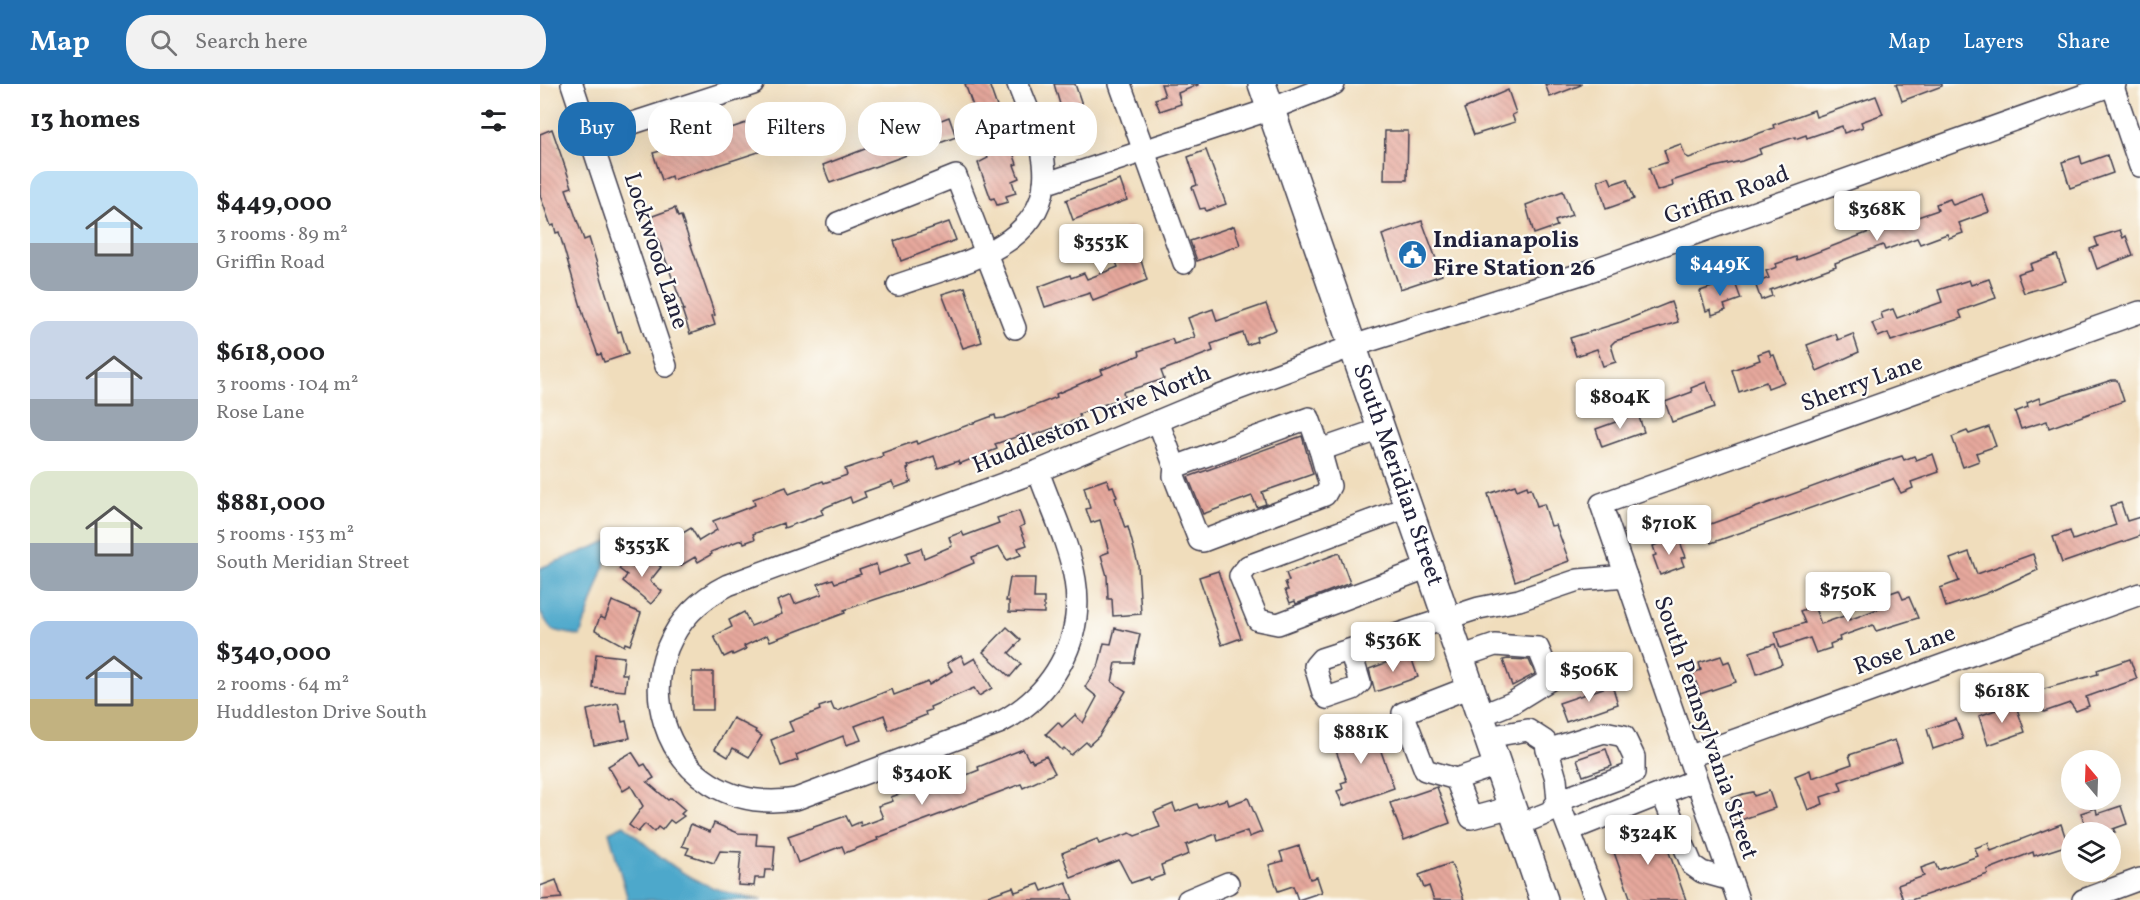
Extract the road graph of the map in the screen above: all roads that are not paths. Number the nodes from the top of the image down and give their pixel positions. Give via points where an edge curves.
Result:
1 (572, 84) edge
2 (753, 84) edge
3 (1018, 84) edge
4 (1120, 84) edge
5 (1334, 84) edge
6 (2113, 84) edge
7 (1266, 96) edge
8 (578, 102) edge
9 (636, 122) edge
10 (1144, 151) junction
11 (597, 156) edge
12 (2140, 166) edge
13 (1044, 184) junction
14 (838, 223) dead end
15 (986, 253) junction
16 (1184, 263) dead end
17 (898, 285) dead end
18 (2140, 312) edge
19 (1015, 328) dead end
20 (1353, 346) junction
21 (666, 366) dead end
22 (1158, 421) junction
23 (1381, 429) junction
24 (1320, 450) junction
25 (1175, 467) junction
26 (1038, 471) junction
27 (1601, 504) joint
28 (1408, 507) junction
29 (1429, 567) junction
30 (1626, 576) junction
31 (2140, 594) edge
32 (1446, 618) junction
33 (1350, 650) dead end
34 (1460, 657) junction
35 (1470, 687) junction
36 (1484, 726) junction
37 (1547, 750) junction
38 (1688, 757) junction
39 (1497, 765) junction
40 (1456, 779) junction
41 (1696, 780) junction
42 (1662, 794) junction
43 (1558, 801) junction
44 (1515, 816) junction
45 (1570, 830) junction
46 (2140, 879) edge
47 (1731, 880) junction
48 (1228, 883) dead end
49 (1188, 900) edge
50 (1544, 900) edge
51 (1596, 900) edge
52 (1738, 900) edge
53 (2083, 900) edge

1 - 8 street, Lockwood Lane
2 - 9 street
3 - 13 street via 1042,152
4 - 10 street
5 - 7 street
6 - 12 street
6 - 20 street, Griffin Road via 1584,273
7 - 10 street
7 - 20 main road, South Meridian Street
10 - 13 street
10 - 16 street
11 - 21 street, Lockwood Lane
13 - 15 street via 1024,228 1009,242
14 - 15 street via 956,176
15 - 17 street
15 - 19 street
18 - 27 street, Sherry Lane
20 - 22 street, Huddleston Drive North
20 - 23 main road, South Meridian Street
22 - 25 street
22 - 26 street, Huddleston Drive North
23 - 24 street
23 - 28 main road, South Meridian Street
24 - 25 street via 1309,418
24 - 25 street via 1330,486 1325,495 1203,541 1194,530 1174,476
26 - 26 street, Huddleston Drive North via 709,594 683,618 670,640 660,672 659,698 666,730 696,774 712,786 755,801 796,799 1011,717 1037,697 1067,653 1076,620 1074,573
27 - 30 street, South Pennsylvania Street
28 - 29 main road, South Meridian Street
28 - 29 street via 1248,566 1240,576 1258,620 1278,624
29 - 32 main road, South Meridian Street
30 - 32 street via 1578,580
30 - 38 street, South Pennsylvania Street
31 - 38 street, Rose Lane
32 - 33 street
32 - 34 main road, South Meridian Street
34 - 35 main road, South Meridian Street
34 - 36 street via 1495,645 1538,648 1551,679
35 - 36 main road, South Meridian Street
35 - 40 street via 1403,714 1425,770
36 - 37 street via 1528,730 1545,741
36 - 39 main road, South Meridian Street
37 - 43 street
37 - 43 street via 1604,732 1619,733 1630,746 1635,764 1634,773
38 - 41 street, South Pennsylvania Street
39 - 40 street
39 - 44 main road, South Meridian Street
40 - 44 street via 1471,818
41 - 42 street
41 - 47 street, South Pennsylvania Street
42 - 45 street
42 - 47 street via 1692,865
43 - 44 street via 1550,812
43 - 45 street
44 - 50 main road, South Meridian Street
45 - 51 street
46 - 53 street
47 - 52 street, South Pennsylvania Street
48 - 49 street

